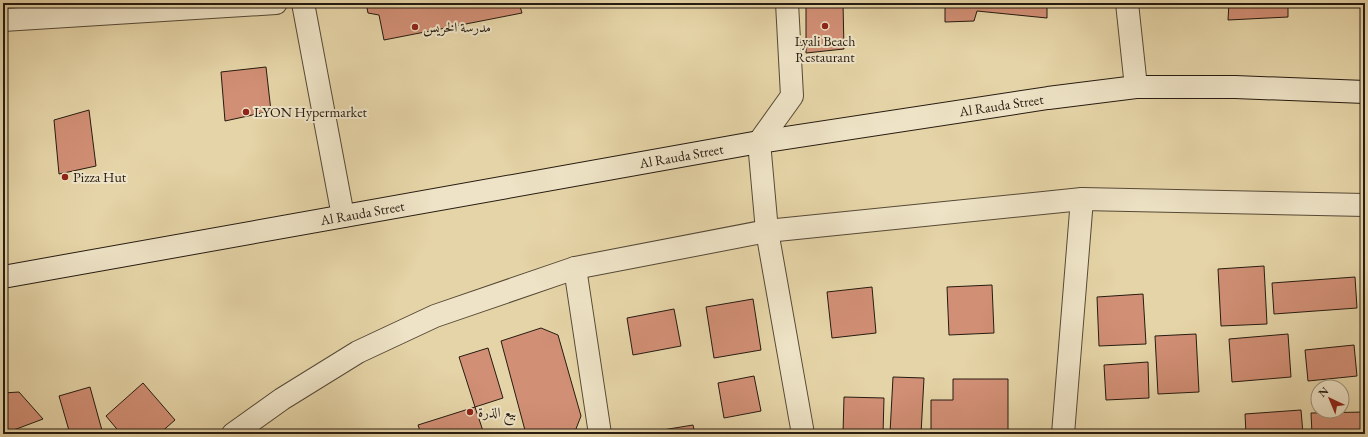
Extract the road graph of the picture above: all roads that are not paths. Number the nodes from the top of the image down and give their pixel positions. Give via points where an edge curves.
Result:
1 (276, 3) edge
2 (303, 3) edge
3 (787, 3) edge
4 (1127, 3) edge
5 (3, 20) edge
6 (1136, 87) junction
7 (1365, 92) edge
8 (759, 142) junction
9 (1082, 199) junction
10 (1365, 205) edge
11 (342, 216) junction
12 (767, 231) junction
13 (575, 268) junction
14 (3, 277) edge
15 (233, 434) edge
16 (600, 434) edge
17 (803, 434) edge
18 (1063, 434) edge

1 - 5 street
2 - 11 street
3 - 8 street via 792,96
4 - 6 street
6 - 7 street, Al Rauda Street via 1236,87
6 - 8 street, Al Rauda Street
8 - 11 street, Al Rauda Street
8 - 12 street
9 - 10 street
9 - 12 street
9 - 18 street
11 - 14 street, Al Rauda Street
12 - 13 street
12 - 17 street
13 - 15 street via 435,316 358,352 282,399
13 - 16 street

